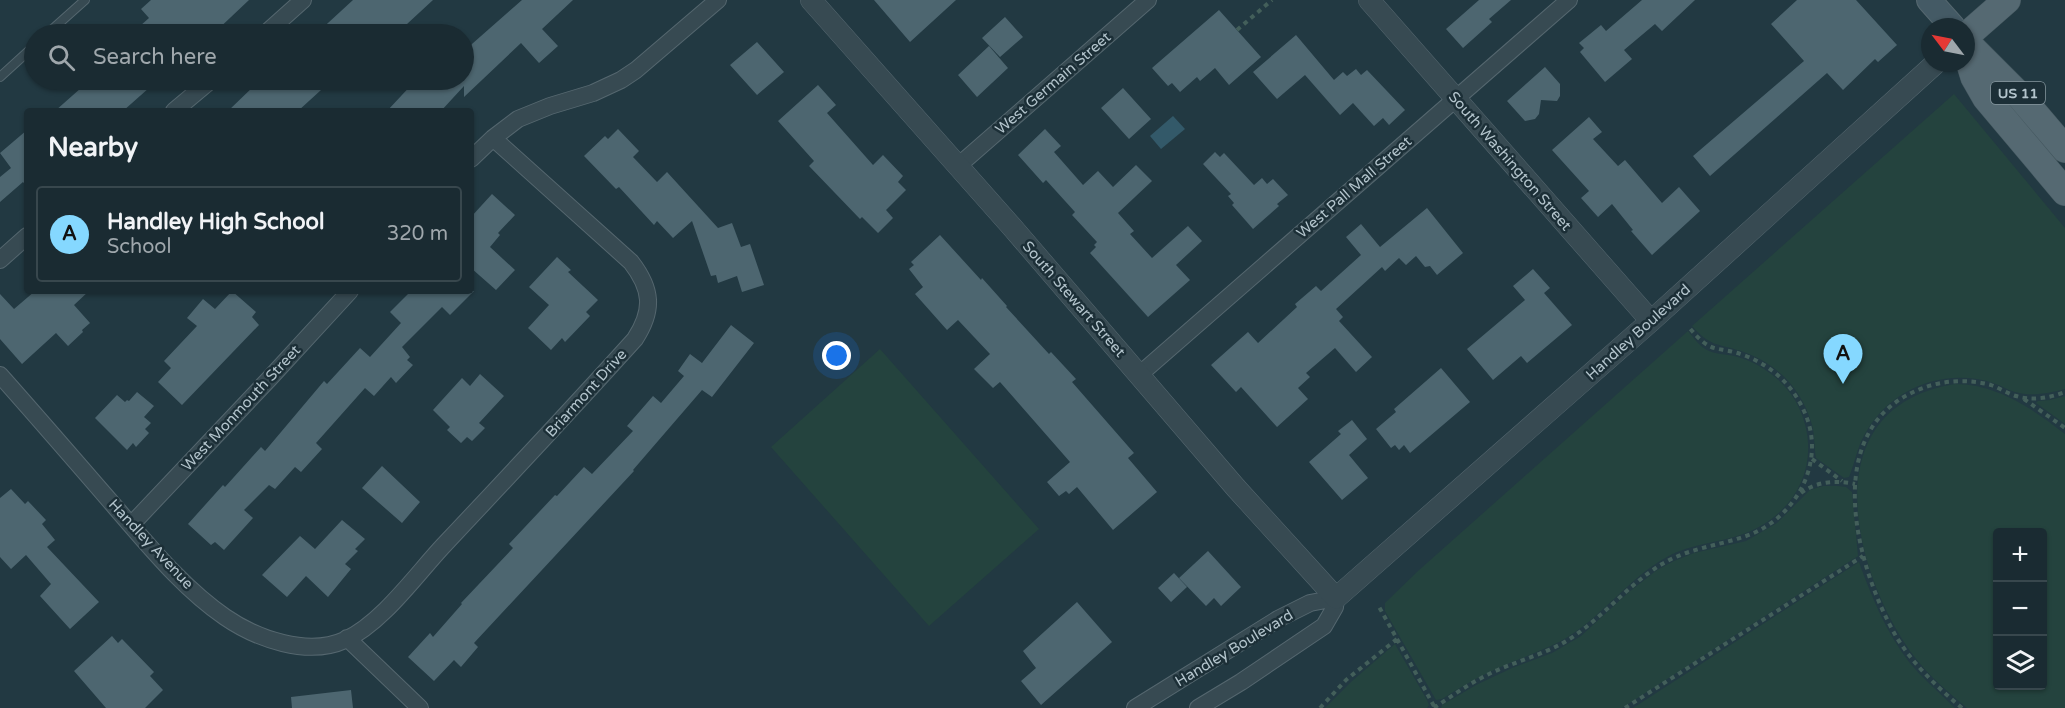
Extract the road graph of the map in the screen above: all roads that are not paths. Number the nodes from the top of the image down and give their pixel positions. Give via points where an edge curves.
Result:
1 (85, 0) edge
2 (303, 0) edge
3 (718, 0) edge
4 (811, 0) edge
5 (1148, 0) edge
6 (1369, 0) edge
7 (1569, 0) edge
8 (1929, 0) edge
9 (2007, 0) edge
10 (1945, 18) edge
11 (58, 24) edge
12 (276, 24) edge
13 (1975, 28) edge
14 (1975, 51) edge
15 (24, 55) edge
16 (1926, 72) edge
17 (1972, 72) edge
18 (0, 77) edge
19 (199, 90) edge
20 (1456, 99) junction
21 (178, 108) edge
22 (493, 138) junction
23 (474, 156) edge
24 (2056, 156) edge
25 (958, 166) junction
26 (2065, 192) edge
27 (24, 239) edge
28 (0, 260) edge
29 (347, 294) edge
30 (1651, 321) junction
31 (0, 375) edge
32 (1139, 375) junction
33 (131, 525) junction
34 (1336, 598) junction
35 (347, 638) junction
36 (420, 708) edge
37 (1135, 708) edge
38 (1198, 708) edge

1 - 11 lane
2 - 12 street
3 - 22 street via 621,80 518,120
4 - 25 street, South Stewart Street
5 - 25 street, West Germain Street
6 - 20 street, South Washington Street
7 - 20 street, West Pall Mall Street
8 - 10 main road
9 - 13 main road
14 - 24 main road, US 11 via 2019,95
15 - 18 lane
16 - 30 street, Handley Boulevard
17 - 24 main road, US 11 via 1986,98
19 - 21 street
20 - 30 street, South Washington Street
20 - 32 street, West Pall Mall Street
22 - 23 street
22 - 35 street, Briarmont Drive via 631,261 649,294 643,327 539,446 380,615
24 - 26 main road, US 11
25 - 32 street, South Stewart Street
27 - 28 street
29 - 33 street, West Monmouth Street
30 - 34 street, Handley Boulevard
31 - 33 street, Handley Avenue
32 - 34 street, South Stewart Street
33 - 35 street, Handley Avenue via 200,596 250,632 298,646 317,646
34 - 37 street, Handley Boulevard via 1310,603 1278,619
34 - 38 street, Handley Boulevard via 1324,626
35 - 36 street

